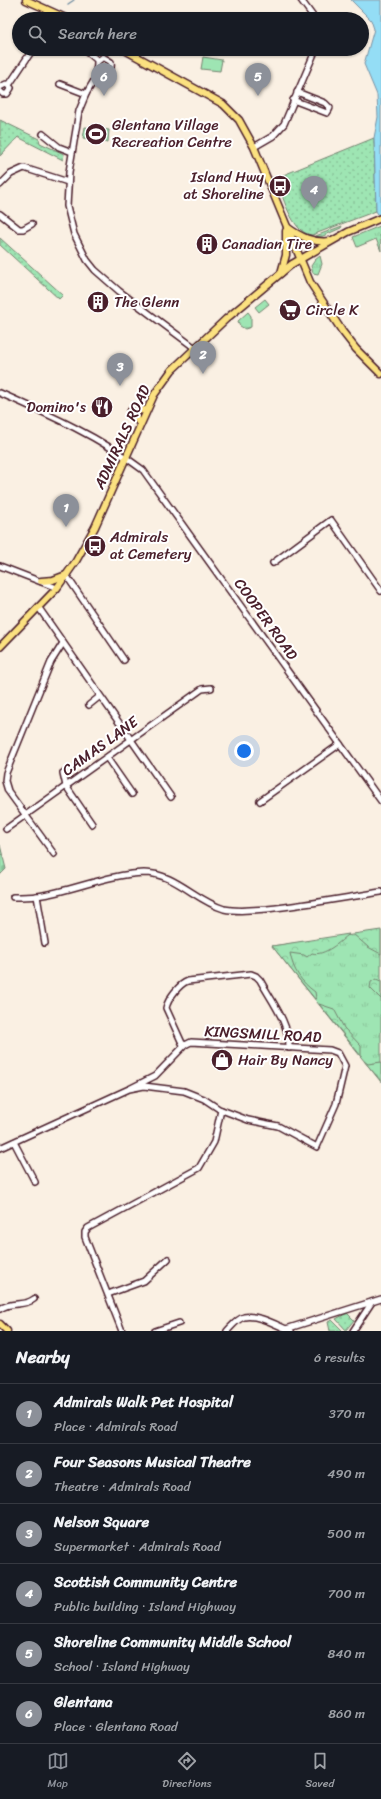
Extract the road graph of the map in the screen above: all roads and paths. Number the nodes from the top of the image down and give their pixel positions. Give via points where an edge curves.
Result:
1 (26, 0) edge
2 (301, 0) edge
3 (53, 12) edge
4 (310, 12) edge
5 (28, 56) edge
6 (92, 56) edge
7 (136, 56) edge
8 (313, 56) edge
9 (97, 60) junction
10 (96, 76) junction
11 (60, 84) dead end
12 (9, 85) junction
13 (0, 87) edge
14 (0, 91) edge
15 (297, 92) junction
16 (86, 94) junction
17 (293, 100) junction
18 (43, 134) dead end
19 (254, 147) junction
20 (72, 152) junction
21 (68, 182) junction
22 (0, 185) edge
23 (0, 214) edge
24 (381, 218) edge
25 (32, 224) dead end
26 (286, 226) junction
27 (333, 240) junction
28 (299, 260) junction
29 (281, 274) junction
30 (195, 348) junction
31 (381, 374) edge
32 (0, 393) edge
33 (146, 410) junction
34 (140, 424) junction
35 (125, 456) junction
36 (273, 563) dead end
37 (0, 566) edge
38 (66, 575) junction
39 (41, 581) junction
40 (57, 588) junction
41 (381, 591) edge
42 (39, 608) junction
43 (63, 643) junction
44 (0, 647) edge
45 (124, 660) dead end
46 (211, 688) dead end
47 (99, 697) junction
48 (89, 705) dead end
49 (129, 740) junction
50 (340, 744) junction
51 (107, 758) junction
52 (62, 773) dead end
53 (66, 786) junction
54 (132, 794) dead end
55 (171, 797) dead end
56 (260, 801) dead end
57 (381, 801) edge
58 (25, 815) junction
59 (92, 824) dead end
60 (6, 829) dead end
61 (54, 854) dead end
62 (381, 892) edge
63 (37, 896) junction
64 (13, 897) dead end
65 (45, 943) dead end
66 (185, 1045) junction
67 (289, 1048) junction
68 (146, 1084) junction
69 (221, 1110) junction
70 (14, 1142) junction
71 (0, 1148) edge
72 (35, 1182) dead end
73 (168, 1259) dead end
74 (108, 1294) junction
75 (381, 1298) edge
76 (34, 1299) dead end
77 (372, 1302) junction
78 (0, 1309) edge
79 (179, 1323) dead end
80 (0, 1324) edge
81 (289, 1330) edge
82 (7, 1331) edge
83 (122, 1331) edge
84 (155, 1331) edge
85 (227, 1331) edge
86 (354, 1331) edge

1 - 3 main road
2 - 4 street
5 - 12 street
6 - 9 street
7 - 19 main road via 223,104 239,120
8 - 15 street
9 - 10 street
9 - 10 street via 103,57 108,59 112,66 107,73
10 - 16 street
11 - 16 street
12 - 13 street via 4,84
12 - 14 street via 8,94
15 - 17 street
15 - 17 street via 325,103 330,108 327,113 320,112
16 - 20 street via 79,111
17 - 19 street via 284,124 273,136
18 - 20 street via 59,147
19 - 26 main road
20 - 21 street
21 - 22 street via 24,168 12,174
21 - 30 street via 69,217 76,240 89,262 114,286
23 - 25 street via 19,229 23,230
24 - 27 main road, ADMIRALS ROAD
26 - 27 main road via 308,240
26 - 28 main road
26 - 29 main road via 286,255
27 - 28 main road, ADMIRALS ROAD
28 - 29 main road, ADMIRALS ROAD
28 - 31 main road via 318,296 339,327
29 - 30 main road, ADMIRALS ROAD
30 - 33 main road, ADMIRALS ROAD via 163,380
32 - 35 street, COOPER ROAD via 56,418
33 - 34 main road, ADMIRALS ROAD
33 - 34 main road via 131,411
34 - 35 main road, ADMIRALS ROAD
35 - 38 main road, ADMIRALS ROAD via 95,527
35 - 50 street, COOPER ROAD via 143,470
36 - 41 street via 331,520
37 - 39 street
38 - 39 main road
38 - 40 main road, ADMIRALS ROAD
38 - 45 street
39 - 40 street
40 - 42 main road, ADMIRALS ROAD
42 - 43 street
42 - 44 main road, ADMIRALS ROAD
43 - 47 street
43 - 58 street via 51,662 6,773 8,791
46 - 49 street, CAMAS LANE via 202,689
47 - 48 street
47 - 49 street
49 - 51 street, CAMAS LANE
49 - 55 street
50 - 56 street
50 - 57 street, COOPER ROAD
51 - 53 street, CAMAS LANE
51 - 54 street
52 - 53 street
53 - 58 street, CAMAS LANE
53 - 59 street
58 - 60 street, CAMAS LANE
58 - 61 street
62 - 63 street via 291,907 239,911 206,901 162,876 146,873 125,875
63 - 64 street
63 - 65 street
66 - 67 street, KINGSMILL ROAD via 191,1042
66 - 67 street via 166,1008 180,986 188,981 248,974 260,980 288,1032
66 - 68 street, KINGSMILL ROAD
67 - 69 street, KINGSMILL ROAD via 333,1050 345,1063 338,1100 317,1147 278,1126 251,1121
68 - 69 street via 184,1091 204,1099
68 - 70 street via 129,1089
69 - 74 street via 214,1142 199,1168 88,1228 85,1232
70 - 71 street
70 - 72 street
73 - 74 street via 144,1281
74 - 83 street
75 - 77 street
76 - 78 street via 26,1304 14,1303
77 - 81 street
77 - 86 street
79 - 84 street
80 - 82 main road
81 - 85 street via 264,1320 245,1317 239,1319

